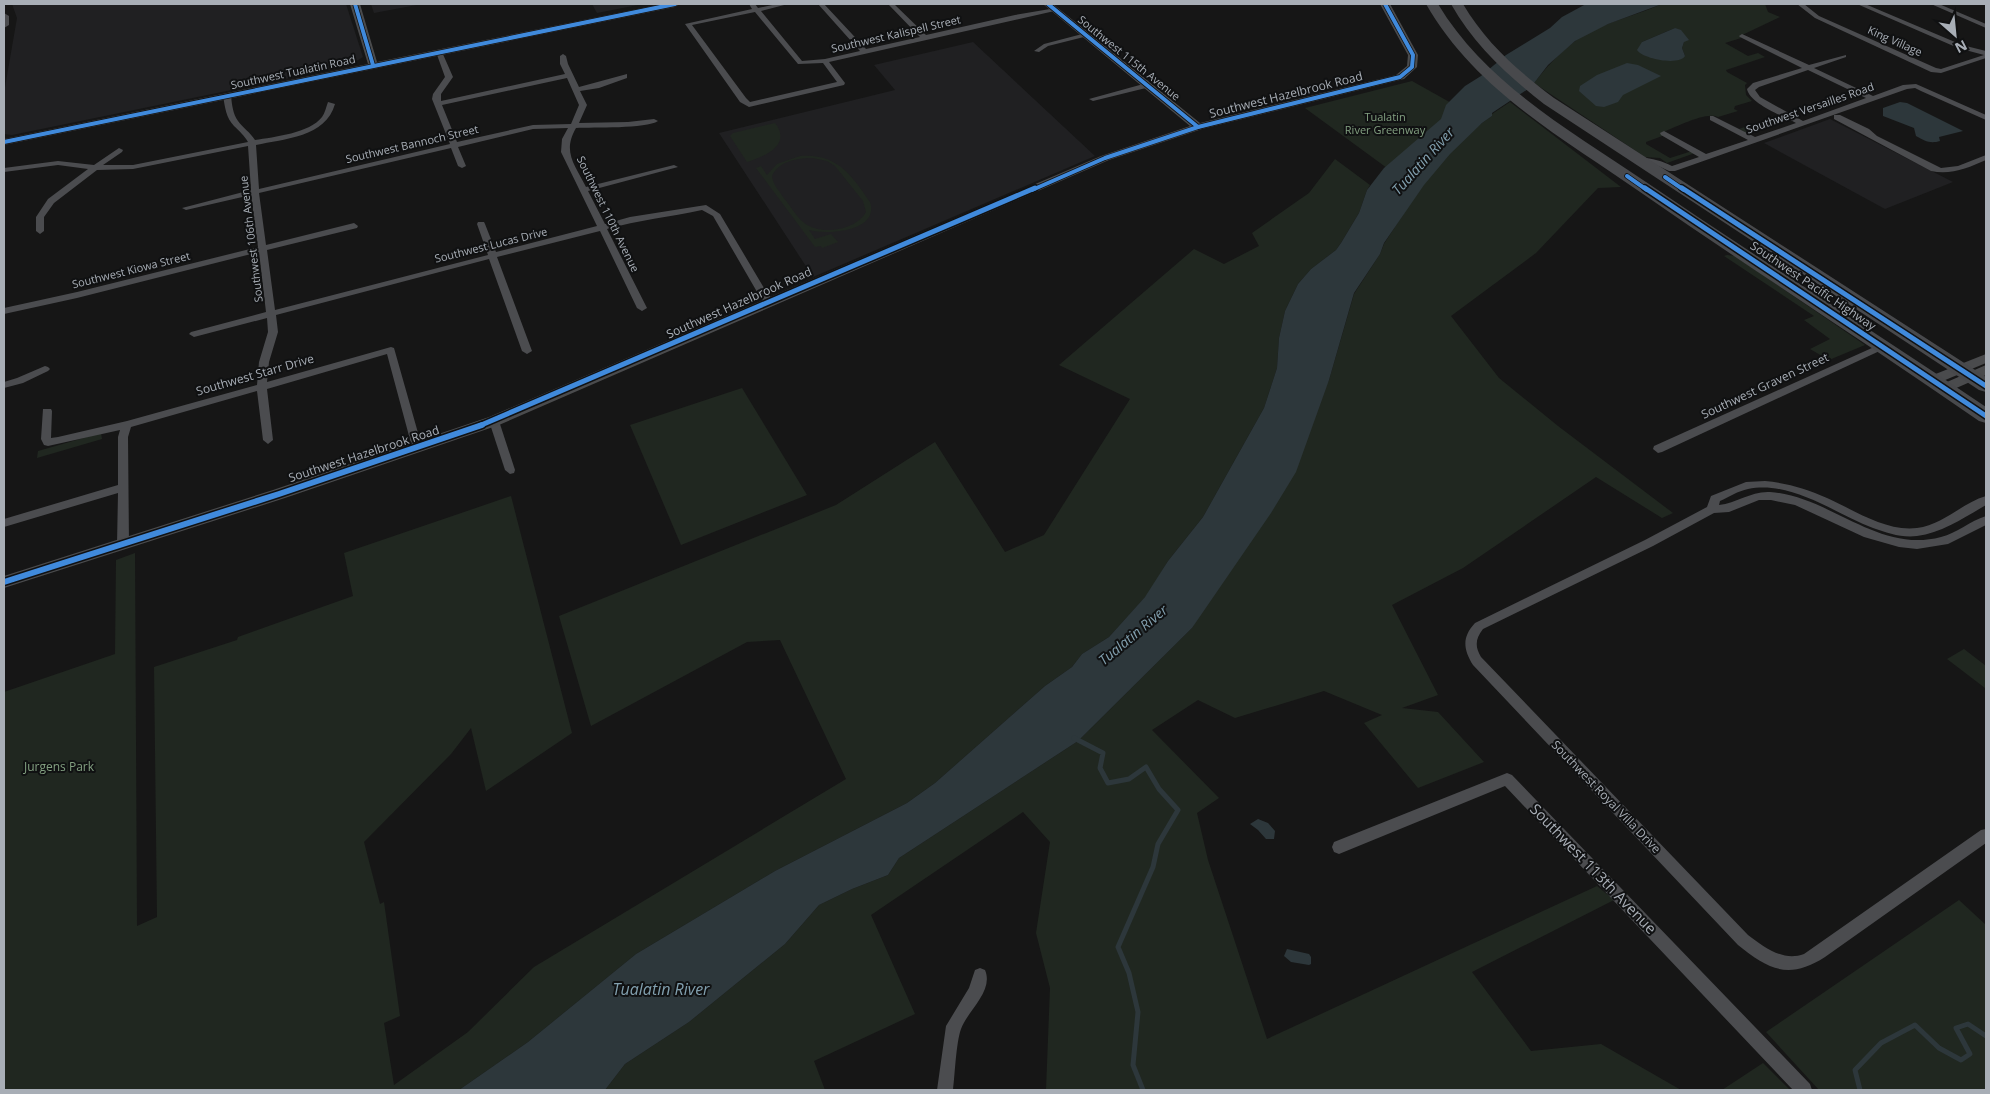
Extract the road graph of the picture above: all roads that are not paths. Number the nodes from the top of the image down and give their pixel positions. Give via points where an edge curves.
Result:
1 (355, 4) edge
2 (675, 4) edge
3 (785, 4) edge
4 (821, 4) edge
5 (891, 4) edge
6 (1384, 4) edge
7 (1431, 4) edge
8 (1457, 4) edge
9 (1800, 4) edge
10 (1860, 4) edge
11 (1934, 4) edge
12 (754, 7) edge
13 (1052, 7) edge
14 (4, 16) edge
15 (4, 25) edge
16 (1986, 26) edge
17 (1086, 35) junction
18 (1742, 36) dead end
19 (924, 37) junction
20 (864, 51) junction
21 (440, 52) junction
22 (1037, 52) dead end
23 (1986, 55) edge
24 (564, 56) dead end
25 (1844, 56) dead end
26 (825, 60) junction
27 (374, 65) junction
28 (1808, 68) junction
29 (569, 75) junction
30 (624, 76) dead end
31 (1147, 85) junction
32 (577, 90) junction
33 (226, 96) junction
34 (1871, 98) junction
35 (1093, 99) dead end
36 (331, 104) dead end
37 (438, 104) junction
38 (1837, 117) dead end
39 (1713, 118) dead end
40 (1986, 118) edge
41 (654, 121) dead end
42 (1802, 123) junction
43 (575, 126) junction
44 (1198, 127) junction
45 (1664, 133) dead end
46 (1754, 140) junction
47 (4, 142) edge
48 (252, 143) junction
49 (454, 146) junction
50 (119, 150) dead end
51 (1705, 157) junction
52 (1986, 157) edge
53 (1640, 160) junction
54 (462, 166) dead end
55 (674, 167) dead end
56 (96, 168) junction
57 (4, 170) edge
58 (583, 190) junction
59 (255, 192) junction
60 (186, 208) dead end
61 (481, 224) dead end
62 (354, 226) dead end
63 (601, 228) junction
64 (40, 231) dead end
65 (262, 249) junction
66 (493, 255) junction
67 (770, 302) junction
68 (642, 308) dead end
69 (4, 310) edge
70 (271, 314) junction
71 (194, 334) dead end
72 (1883, 346) junction
73 (527, 351) dead end
74 (1986, 358) edge
75 (45, 369) dead end
76 (1976, 375) edge
77 (1939, 384) junction
78 (4, 385) edge
79 (262, 386) junction
80 (46, 411) dead end
81 (1986, 416) edge
82 (494, 421) junction
83 (127, 425) junction
84 (268, 440) dead end
85 (417, 447) junction
86 (1658, 449) dead end
87 (510, 470) dead end
88 (122, 488) junction
89 (1986, 500) edge
90 (1712, 509) junction
91 (1986, 520) edge
92 (4, 523) edge
93 (123, 544) junction
94 (4, 582) edge
95 (1986, 835) edge
96 (1339, 847) dead end
97 (980, 975) dead end
98 (945, 1090) edge
99 (1804, 1090) edge

1 - 27 main road
2 - 21 main road, Southwest Tualatin Road
3 - 12 street
4 - 20 street
5 - 19 street
6 - 44 street, Southwest Hazelbrook Road via 1413,55 1414,63 1404,75
7 - 72 highway, Southwest Pacific Highway via 1461,48 1504,89 1551,124
8 - 53 highway, Southwest Pacific Highway via 1475,32 1516,74 1570,115
9 - 23 street, King Village via 1816,17 1934,70 1941,71
10 - 23 street
11 - 16 street
12 - 26 street, Southwest Kalispell Street via 800,63
12 - 26 street via 688,24 749,105 841,83
13 - 17 main road, Southwest 115th Avenue
13 - 19 street, Southwest Kalispell Street
14 - 15 main road
17 - 22 street via 1046,45
17 - 31 main road, Southwest 115th Avenue
18 - 28 street
19 - 20 street, Southwest Kalispell Street
20 - 26 street, Southwest Kalispell Street
21 - 27 main road, Southwest Tualatin Road
21 - 37 street via 449,77 437,94
24 - 29 street, Southwest 110th Avenue
25 - 28 street
27 - 33 main road, Southwest Tualatin Road
28 - 34 street
28 - 42 street via 1751,89 1757,99
29 - 32 street, Southwest 110th Avenue
29 - 37 street
30 - 32 street
31 - 35 street
31 - 44 main road, Southwest 115th Avenue
32 - 43 street, Southwest 110th Avenue via 584,105
33 - 47 main road, Southwest Tualatin Road
33 - 48 street via 230,114
34 - 40 street, Southwest Versailles Road via 1906,86 1916,86
34 - 42 street, Southwest Versailles Road
36 - 48 street via 330,114 313,128
37 - 49 street
38 - 52 street via 1934,169 1950,171
39 - 46 street
41 - 43 street, Southwest Bannoch Street
42 - 46 street, Southwest Versailles Road
43 - 49 street, Southwest Bannoch Street via 533,127
43 - 58 street, Southwest 110th Avenue via 564,146
44 - 67 street, Southwest Hazelbrook Road via 1089,164
45 - 51 street
46 - 51 street, Southwest Versailles Road
48 - 56 street via 133,168
48 - 59 street, Southwest 106th Avenue
49 - 54 street
49 - 59 street, Southwest Bannoch Street
50 - 56 street
51 - 53 street, Southwest Versailles Road via 1672,169
53 - 76 highway, Southwest Pacific Highway
55 - 58 street
56 - 57 street via 58,163
56 - 64 street via 51,201 40,218
58 - 63 street, Southwest 110th Avenue
59 - 60 street, Southwest Bannoch Street
59 - 65 street, Southwest 106th Avenue
61 - 66 street
62 - 65 street, Southwest Kiowa Street
63 - 66 street, Southwest Lucas Drive
63 - 67 street, Southwest Lucas Drive via 703,207 716,214
63 - 68 street, Southwest 110th Avenue
65 - 69 street, Southwest Kiowa Street
65 - 70 street, Southwest 106th Avenue
66 - 70 street, Southwest Lucas Drive
66 - 73 street
67 - 82 street, Southwest Hazelbrook Road
70 - 71 street, Southwest Lucas Drive
70 - 79 street, Southwest 106th Avenue via 273,335 264,361
72 - 77 highway, Southwest Pacific Highway
72 - 86 street, Southwest Graven Street
74 - 76 main road
75 - 78 street
76 - 77 main road
77 - 81 highway, Southwest Pacific Highway
79 - 83 street, Southwest Starr Drive
79 - 84 street, Southwest 106th Avenue
79 - 85 street, Southwest Starr Drive via 391,350
80 - 83 street, Southwest Starr Drive via 48,442
82 - 85 street, Southwest Hazelbrook Road
82 - 87 street
83 - 88 street via 123,437
85 - 93 street, Southwest Hazelbrook Road
88 - 92 street
88 - 93 street
89 - 90 street, Southwest Royal Villa Drive via 1930,529 1916,532 1886,528 1778,485 1740,488 1714,499
90 - 91 street, Southwest Royal Villa Drive via 1729,508 1758,496 1789,498 1868,534 1917,545 1944,541
90 - 95 street, Southwest Royal Villa Drive via 1479,626 1471,634 1470,652 1743,940 1758,953 1778,962 1804,962
93 - 94 street, Southwest Hazelbrook Road
96 - 99 street, Southwest 113th Avenue via 1507,778
97 - 98 street via 976,991 954,1026

